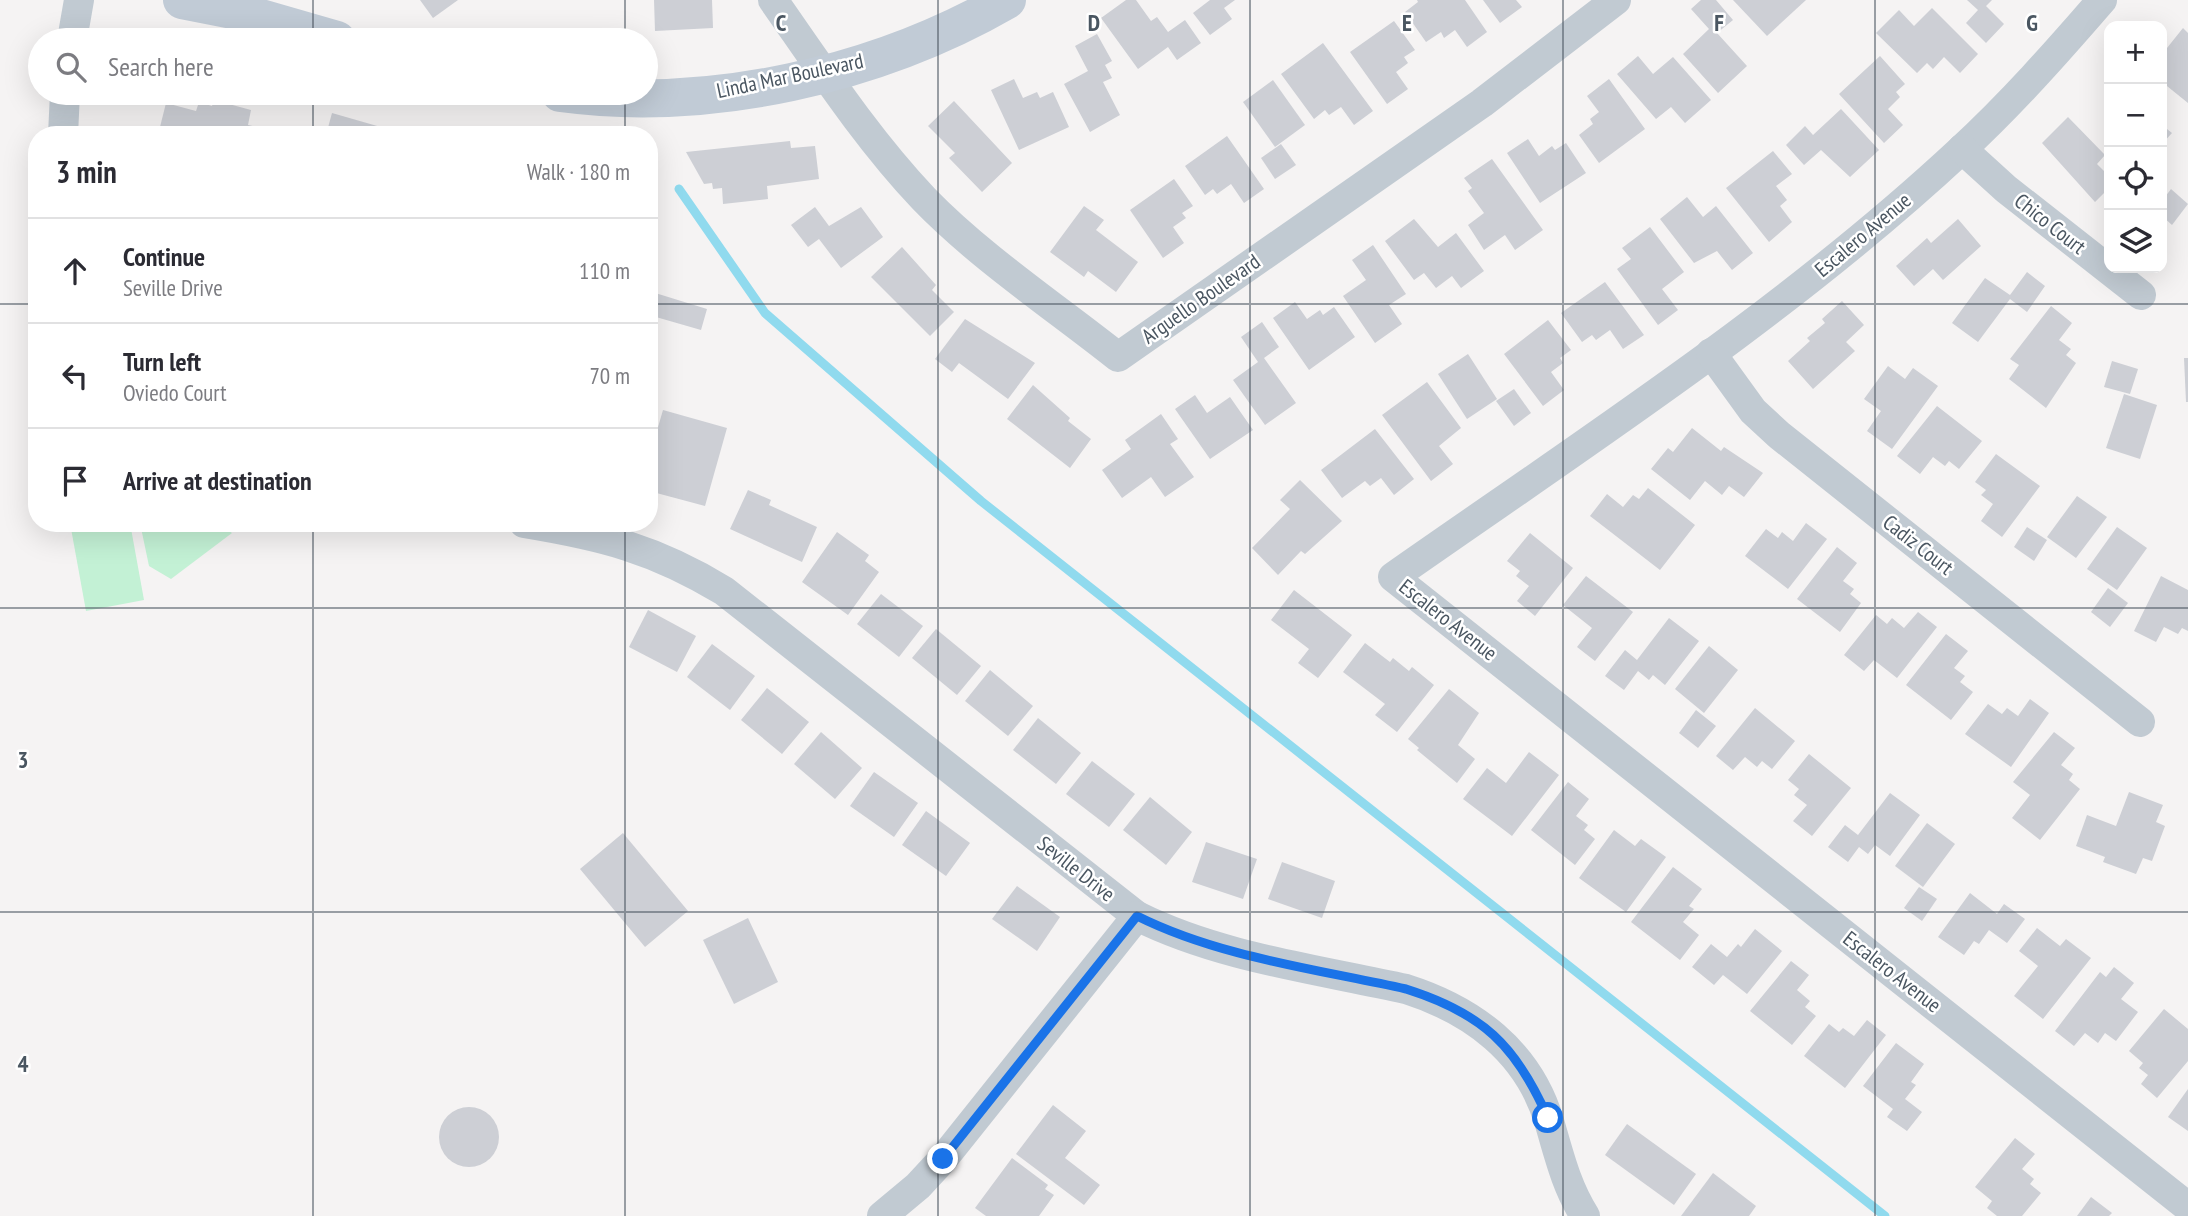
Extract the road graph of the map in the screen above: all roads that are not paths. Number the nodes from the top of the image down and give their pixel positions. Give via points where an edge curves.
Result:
1 (79, 0) edge
2 (182, 0) edge
3 (773, 0) edge
4 (1007, 0) edge
5 (1616, 0) edge
6 (2102, 0) edge
7 (74, 28) edge
8 (295, 28) edge
9 (824, 73) junction
10 (658, 97) edge
11 (64, 105) edge
12 (63, 126) edge
13 (1962, 149) junction
14 (2141, 295) dead end
15 (1711, 354) junction
16 (578, 532) edge
17 (2140, 722) dead end
18 (1137, 916) junction
19 (2188, 1207) edge
20 (882, 1216) edge
21 (1585, 1216) edge

1 - 7 street
2 - 8 street
3 - 9 street
4 - 9 street, Linda Mar Boulevard via 916,43
5 - 9 street, Arguello Boulevard via 1482,103 1118,357 924,199
6 - 13 street, Escalero Avenue
9 - 10 street, Linda Mar Boulevard
11 - 12 street
13 - 14 street, Chico Court
13 - 15 street, Escalero Avenue via 1838,257
15 - 17 street, Cadiz Court via 1746,402 1779,435
15 - 19 street, Escalero Avenue via 1393,576
16 - 18 street, Seville Drive via 636,546 685,567 724,591
18 - 20 street via 943,1159
18 - 21 street, Seville Drive via 1204,944 1406,989 1464,1013 1514,1054 1533,1083 1568,1186

